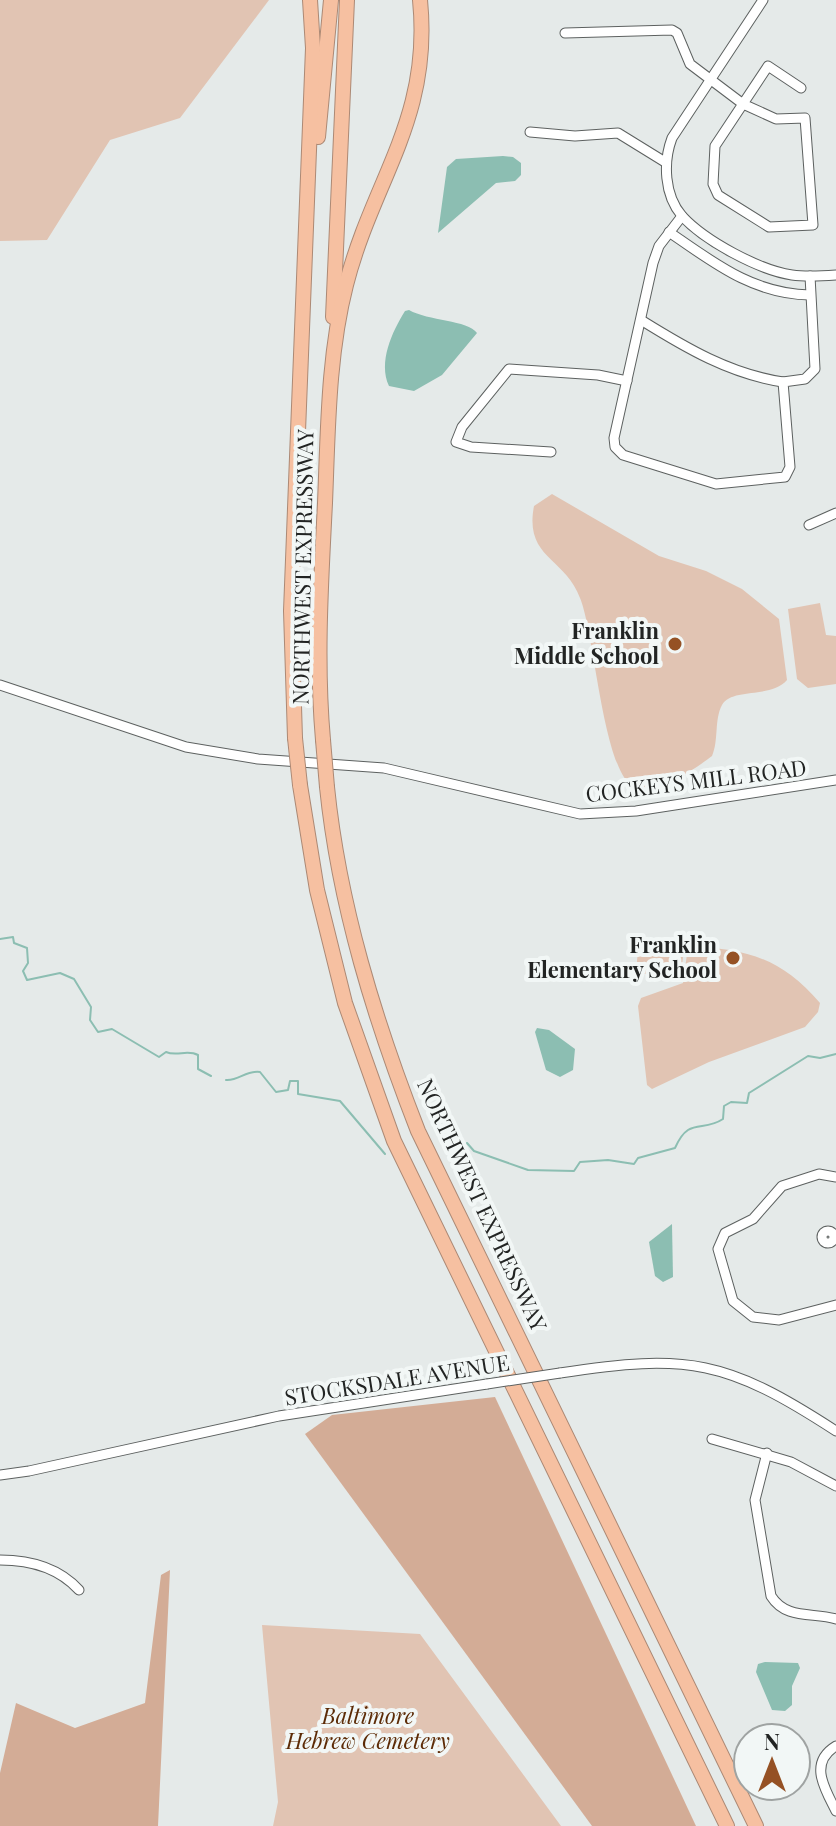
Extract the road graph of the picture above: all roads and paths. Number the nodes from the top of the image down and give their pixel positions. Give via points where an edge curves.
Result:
1 (310, 0) edge
2 (331, 0) edge
3 (347, 0) edge
4 (420, 0) edge
5 (763, 0) edge
6 (565, 33) dead end
7 (710, 79) junction
8 (801, 88) dead end
9 (743, 104) junction
10 (530, 132) dead end
11 (665, 162) junction
12 (682, 216) junction
13 (669, 232) junction
14 (836, 275) edge
15 (810, 276) junction
16 (810, 295) junction
17 (641, 320) junction
18 (303, 329) junction
19 (627, 381) junction
20 (783, 382) junction
21 (329, 401) junction
22 (551, 452) dead end
23 (836, 513) edge
24 (809, 525) dead end
25 (0, 685) edge
26 (836, 780) edge
27 (836, 1177) edge
28 (836, 1305) edge
29 (836, 1431) edge
30 (712, 1439) dead end
31 (767, 1453) junction
32 (0, 1475) edge
33 (836, 1486) edge
34 (0, 1560) edge
35 (79, 1590) dead end
36 (836, 1619) edge
37 (836, 1746) edge
38 (836, 1811) edge
39 (727, 1826) edge
40 (756, 1826) edge

1 - 18 highway, NORTHWEST EXPRESSWAY via 313,48
2 - 18 highway
3 - 21 highway
4 - 21 highway, NORTHWEST EXPRESSWAY via 421,67 414,106 347,283
5 - 7 street
6 - 7 street via 672,30 690,64
7 - 9 street
7 - 11 street via 672,138
8 - 9 street via 768,66
9 - 9 street via 767,117 805,118 813,225 769,227 715,190 713,151
10 - 11 street via 618,133
11 - 12 street via 670,192
12 - 13 street
12 - 15 street via 753,263
13 - 16 street via 745,282 779,293
13 - 17 street via 655,255
14 - 15 street
15 - 16 street
16 - 20 street via 815,369 805,379
17 - 19 street
17 - 20 street via 740,373
18 - 39 highway, NORTHWEST EXPRESSWAY, bridge via 291,611 295,738 332,954 388,1127
19 - 20 street via 614,438 619,451 721,484 779,479 788,473
19 - 22 street via 509,369 456,442
21 - 40 highway, NORTHWEST EXPRESSWAY, bridge via 320,601 323,740 349,916 380,1028 418,1131
23 - 24 street
25 - 26 street, COCKEYS MILL ROAD via 186,747 258,759 384,768 580,814 636,811
27 - 28 street via 819,1174 782,1186 753,1219 725,1233 718,1249 733,1301 753,1317 779,1320
29 - 32 street, STOCKSDALE AVENUE, bridge via 771,1390 736,1375 699,1366 629,1363 279,1416
30 - 31 street
31 - 33 street
31 - 36 street via 755,1500 771,1596 792,1613
34 - 35 street via 49,1569
37 - 38 street via 824,1755 820,1774

